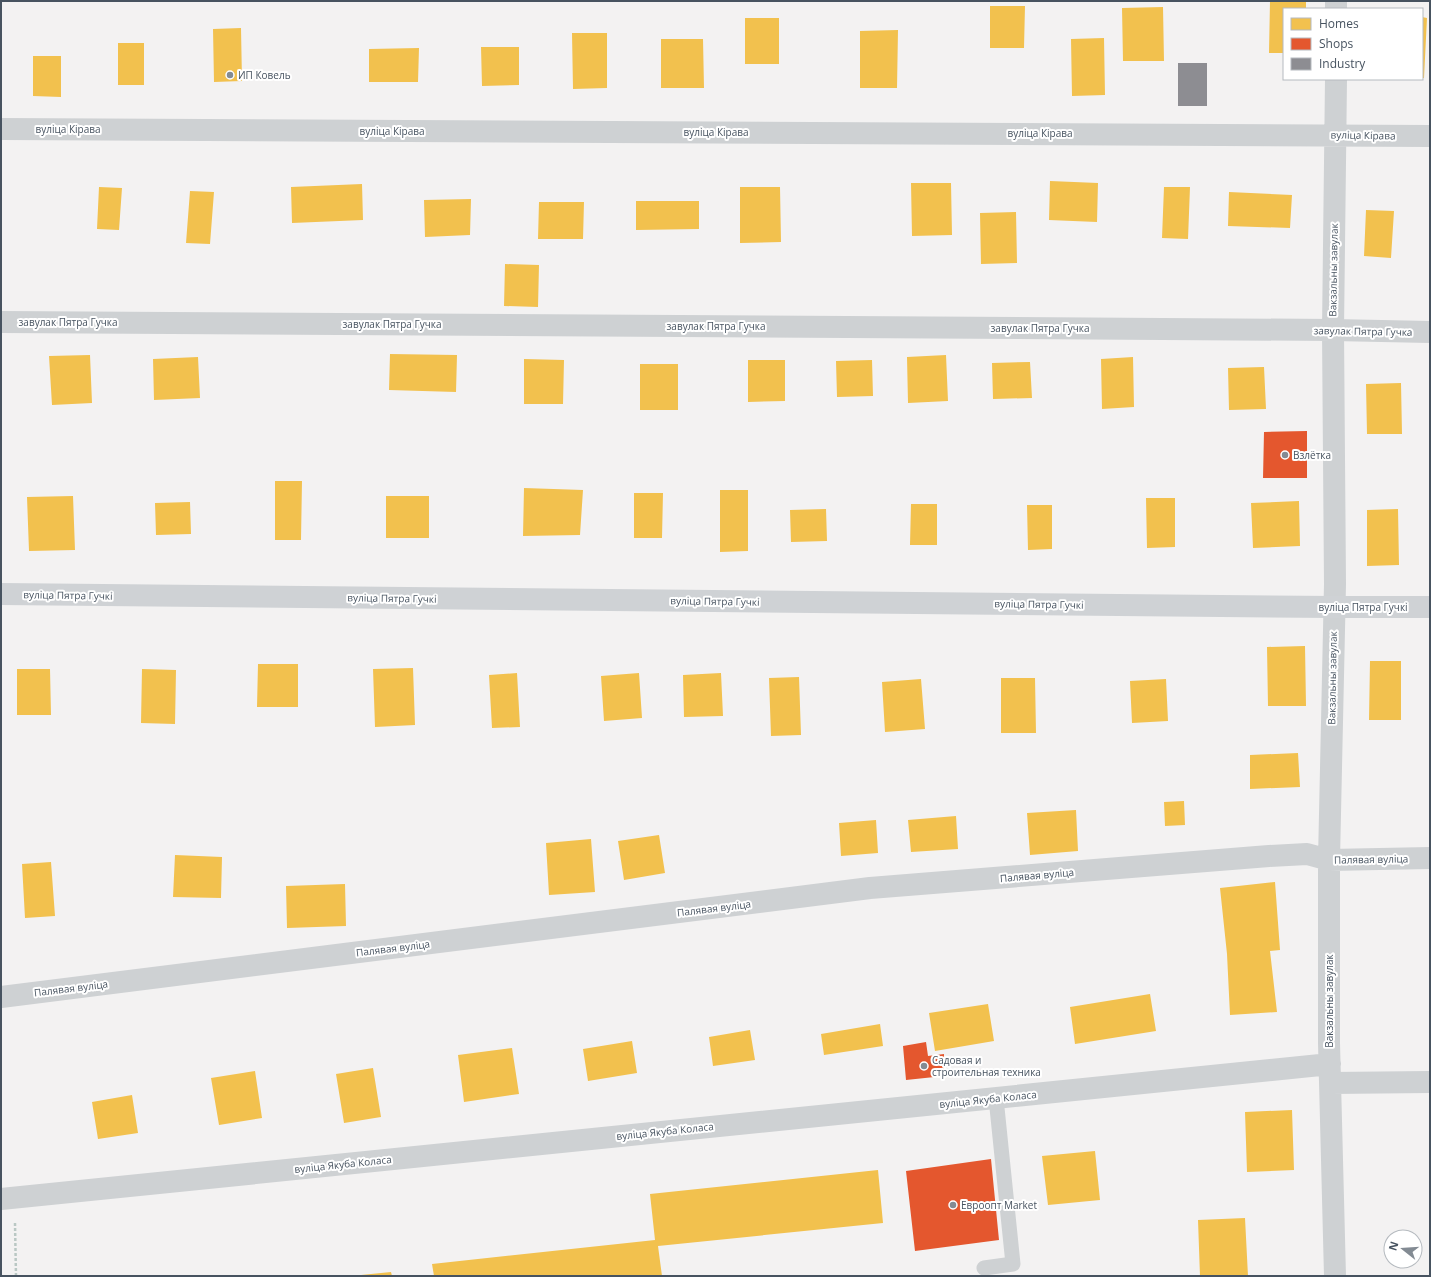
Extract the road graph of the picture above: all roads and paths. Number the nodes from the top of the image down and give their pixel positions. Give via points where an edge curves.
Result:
1 (1336, 80) edge
2 (1, 129) edge
3 (1335, 134) junction
4 (1430, 136) edge
5 (1, 322) edge
6 (1333, 330) junction
7 (1430, 332) edge
8 (1, 594) edge
9 (1334, 607) junction
10 (1430, 607) edge
11 (1430, 858) edge
12 (1329, 860) junction
13 (1, 997) edge
14 (1330, 1074) junction
15 (1430, 1082) edge
16 (996, 1098) junction
17 (1, 1199) edge
18 (984, 1268) dead end
19 (1335, 1276) edge

1 - 3 street, Вакзальны завулак
2 - 3 street, вуліца Кірава
3 - 4 street, вуліца Кірава
3 - 6 street, Вакзальны завулак
5 - 6 street, завулак Пятра Гучка
6 - 7 street, завулак Пятра Гучка
6 - 9 street, Вакзальны завулак
8 - 9 street, вуліца Пятра Гучкі
9 - 10 street, вуліца Пятра Гучкі
9 - 12 street, Вакзальны завулак
11 - 12 street, Палявая вуліца
12 - 13 street, Палявая вуліца via 1307,854 1269,856 870,888
12 - 14 street, Вакзальны завулак
14 - 15 street, вуліца Якуба Коласа
14 - 16 street, вуліца Якуба Коласа
14 - 19 street, Вакзальны завулак
16 - 17 street, вуліца Якуба Коласа
16 - 18 lane via 1013,1264

